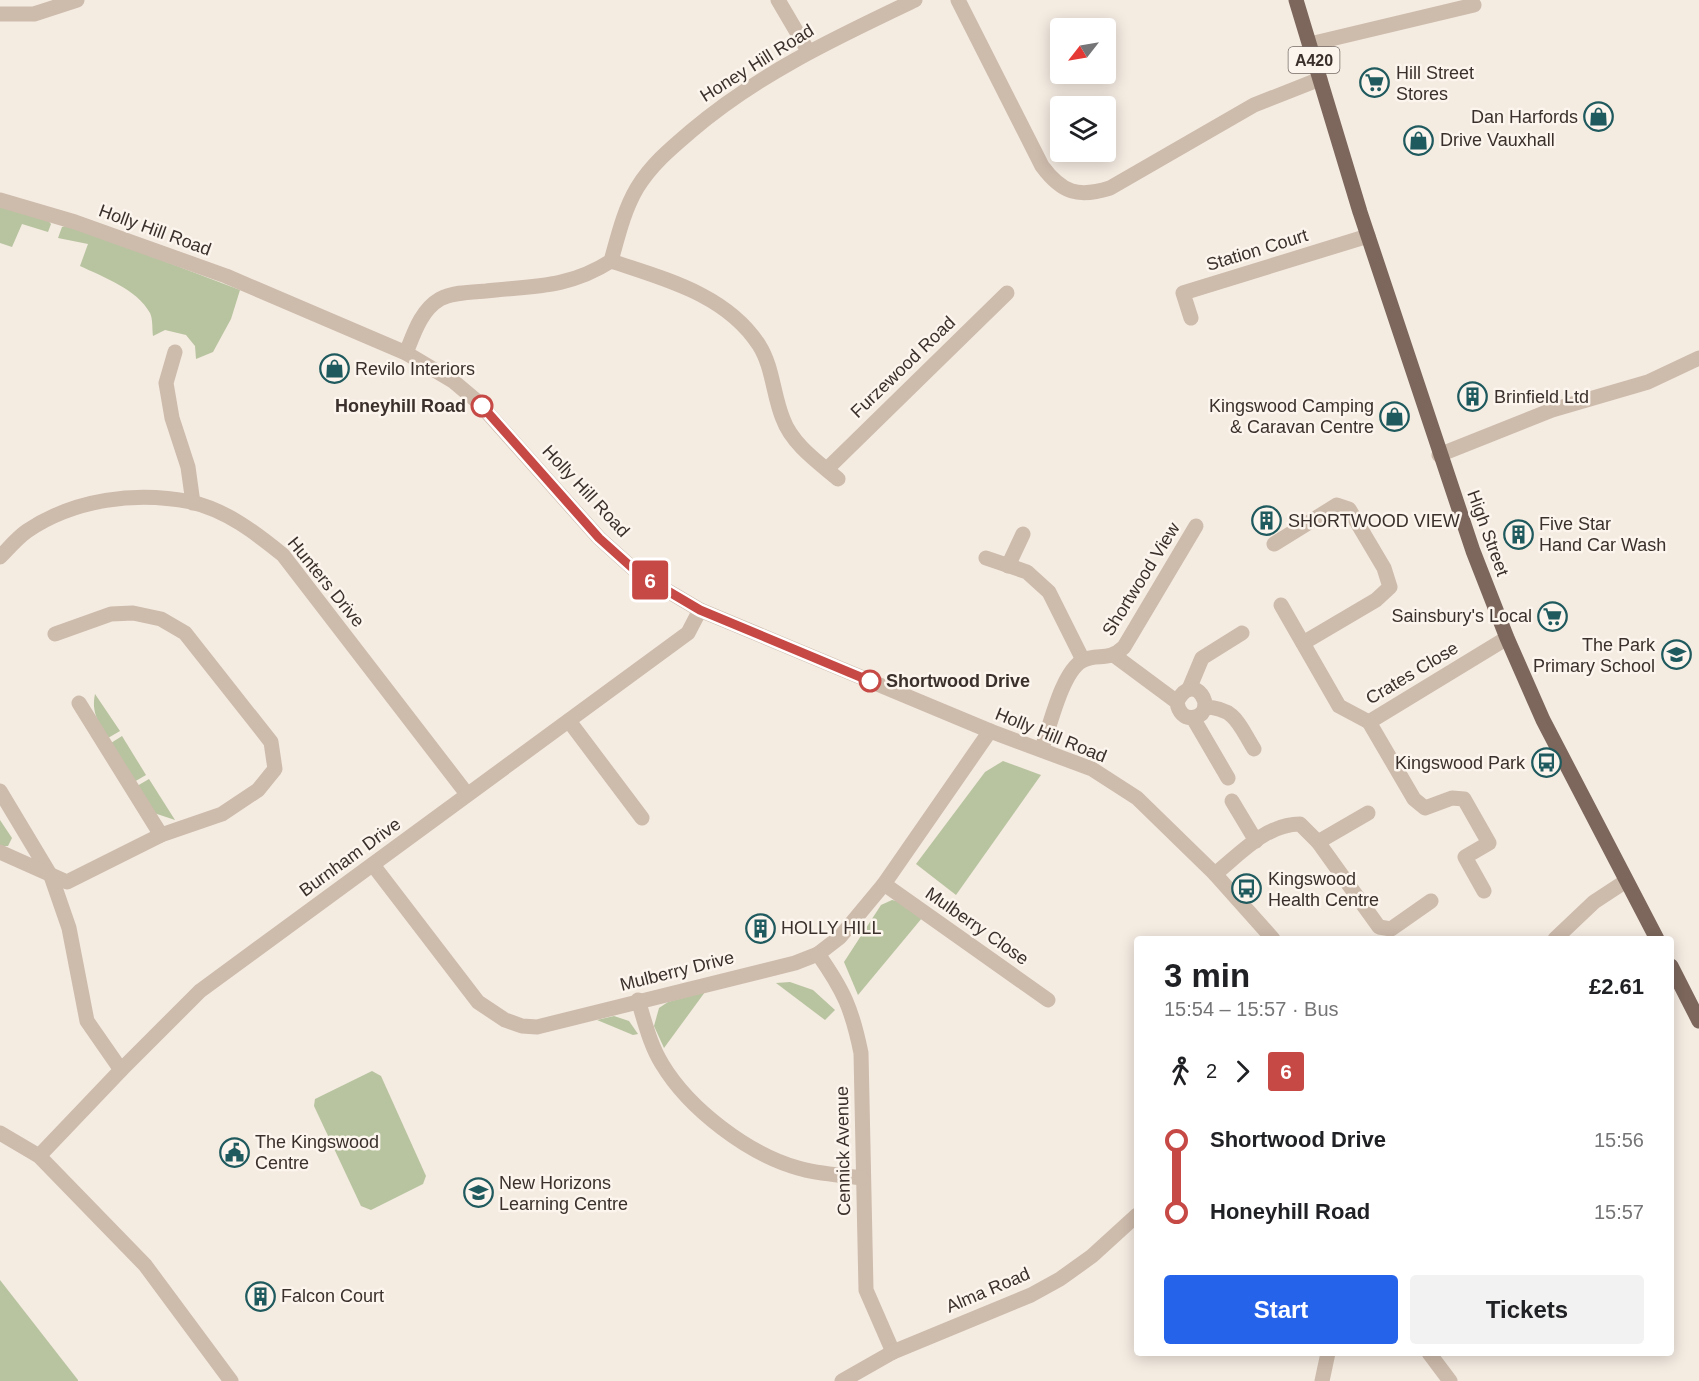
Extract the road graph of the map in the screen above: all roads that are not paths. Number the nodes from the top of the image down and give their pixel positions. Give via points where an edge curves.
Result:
1 (77, 0) edge
2 (778, 0) edge
3 (915, 0) edge
4 (958, 0) edge
5 (1296, 0) edge
6 (1474, 5) dead end
7 (0, 14) edge
8 (1310, 44) junction
9 (808, 51) junction
10 (1320, 79) junction
11 (0, 200) edge
12 (1368, 236) junction
13 (610, 261) junction
14 (1007, 293) dead end
15 (1191, 318) dead end
16 (174, 352) dead end
17 (406, 353) junction
18 (1699, 358) edge
19 (1439, 455) junction
20 (193, 503) junction
21 (1196, 526) dead end
22 (1023, 534) dead end
23 (1274, 544) dead end
24 (0, 556) edge
25 (986, 558) dead end
26 (1008, 566) junction
27 (1281, 605) dead end
28 (700, 610) junction
29 (1242, 633) dead end
30 (55, 634) dead end
31 (1507, 638) junction
32 (1303, 643) junction
33 (1114, 656) junction
34 (1083, 660) junction
35 (1189, 689) junction
36 (1177, 702) junction
37 (79, 703) dead end
38 (1205, 707) junction
39 (1193, 718) junction
40 (569, 721) junction
41 (1369, 722) junction
42 (990, 731) junction
43 (1042, 748) junction
44 (1254, 749) dead end
45 (1228, 778) dead end
46 (0, 791) edge
47 (467, 794) junction
48 (1232, 801) dead end
49 (1368, 813) dead end
50 (642, 818) dead end
51 (161, 835) junction
52 (1256, 841) junction
53 (1318, 842) junction
54 (0, 852) edge
55 (373, 865) junction
56 (1215, 873) junction
57 (51, 876) junction
58 (1626, 881) junction
59 (884, 884) junction
60 (1484, 891) dead end
61 (1431, 901) dead end
62 (1270, 936) edge
63 (1559, 936) edge
64 (1655, 936) edge
65 (818, 954) junction
66 (1674, 972) edge
67 (638, 1000) junction
68 (1048, 1000) dead end
69 (1699, 1021) edge
70 (121, 1070) junction
71 (0, 1133) edge
72 (39, 1156) junction
73 (862, 1178) junction
74 (1134, 1218) edge
75 (893, 1352) junction
76 (1327, 1356) edge
77 (1431, 1356) edge
78 (231, 1381) edge
79 (842, 1381) edge
80 (1322, 1381) edge
81 (1450, 1381) edge

1 - 7 street via 34,14
2 - 9 street
3 - 9 street, Honey Hill Road
4 - 10 street via 1042,166 1055,183 1074,192 1092,194 1110,188 1254,105
5 - 8 main road, A420
6 - 8 street
8 - 10 main road, A420
9 - 13 street, Honey Hill Road via 726,101 658,159 637,188
10 - 12 main road, High Street / A420
11 - 17 street, Holly Hill Road via 75,222 226,276
12 - 15 street, Station Court via 1183,293
12 - 19 main road, High Street / A420
13 - 14 street, Furzewood Road via 688,288 730,312 759,345 783,419 795,440 832,474
13 - 17 street via 568,282 441,298 424,313
16 - 20 street via 166,383 172,418 188,467
17 - 28 street, Holly Hill Road via 453,381 478,402 599,538 639,574
18 - 19 street via 1648,382 1552,410
19 - 31 main road, High Street / A420
20 - 24 street, Hunters Drive via 151,497 102,500 62,512 26,532
20 - 47 street, Hunters Drive via 254,532 283,555
21 - 33 street, Shortwood View via 1124,646
22 - 26 street
23 - 32 street via 1337,505 1349,509 1390,587 1377,600
25 - 26 street
26 - 34 street via 1027,572 1050,592
27 - 32 street, Crates Close
28 - 40 street, Burnham Drive via 688,633
28 - 42 street, Holly Hill Road
29 - 35 street via 1202,658
30 - 51 street via 111,614 133,613 161,619 185,633 271,742 275,769 258,790 222,814
31 - 41 street, Crates Close
31 - 58 main road, High Street / A420 via 1543,720
32 - 41 street, Crates Close via 1339,706
33 - 34 street, Shortwood View
33 - 36 street
34 - 43 street via 1069,671
35 - 36 street via 1181,693
35 - 38 street via 1204,697
36 - 39 street via 1184,716
37 - 51 street
38 - 39 street
38 - 44 street via 1222,707 1232,713
39 - 45 street
40 - 47 street, Burnham Drive
40 - 50 street
41 - 60 street, Crates Close via 1414,799 1425,808 1452,798 1464,799 1490,843 1465,858
42 - 43 street, Holly Hill Road
42 - 59 street, Mulberry Drive
43 - 56 street, Holly Hill Road via 1092,769 1137,798
46 - 57 street
47 - 55 street, Burnham Drive
48 - 52 street
49 - 53 street
51 - 57 street via 77,879 68,882
52 - 53 street via 1287,824 1300,824
52 - 56 street
53 - 61 street via 1379,927 1391,929
54 - 57 street
55 - 67 street, Mulberry Drive via 478,1002 505,1020 537,1027
55 - 70 street, Burnham Drive via 200,991
56 - 62 street, Holly Hill Road
57 - 70 street via 69,928 87,1021
58 - 63 street via 1594,902
58 - 64 main road, High Street / A420
59 - 65 street, Mulberry Drive via 840,937
59 - 68 street, Mulberry Close
65 - 67 street, Mulberry Drive via 795,963
65 - 73 street, Cennick Avenue via 854,1015 861,1053
66 - 69 main road
67 - 73 street via 663,1067 691,1102 726,1132 798,1168
70 - 72 street, Burnham Drive
71 - 72 street
72 - 78 street via 145,1265
73 - 75 street, Cennick Avenue via 866,1290
74 - 75 street, Alma Road via 1060,1279 1031,1295
75 - 79 street, Alma Road
76 - 80 street
77 - 81 street

